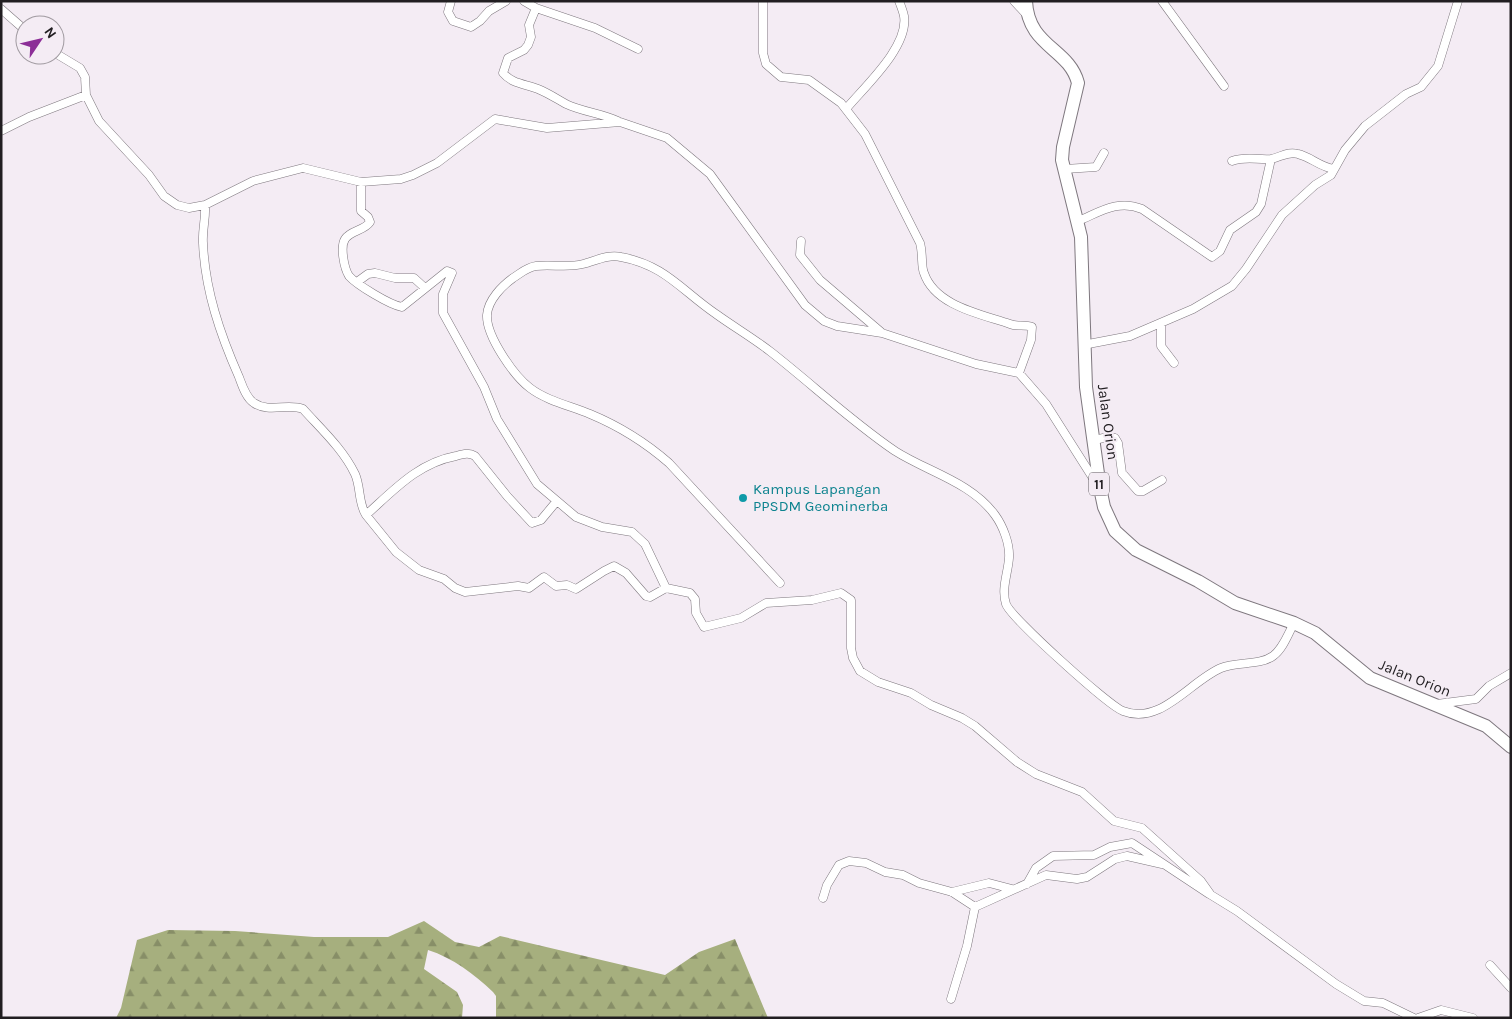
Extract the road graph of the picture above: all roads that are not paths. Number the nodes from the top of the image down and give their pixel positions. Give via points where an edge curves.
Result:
1 (451, 1) edge
2 (506, 1) edge
3 (524, 1) edge
4 (763, 1) edge
5 (899, 1) edge
6 (1014, 1) edge
7 (1162, 1) edge
8 (1458, 1) edge
9 (536, 8) junction
10 (1026, 8) edge
11 (1, 9) edge
12 (15, 21) edge
13 (638, 49) dead end
14 (65, 59) edge
15 (1224, 86) dead end
16 (86, 96) junction
17 (846, 110) junction
18 (620, 122) junction
19 (1, 131) edge
20 (1104, 153) dead end
21 (1270, 159) junction
22 (1232, 161) dead end
23 (1065, 169) junction
24 (1334, 169) junction
25 (361, 182) junction
26 (204, 205) junction
27 (1078, 221) junction
28 (801, 241) dead end
29 (356, 282) junction
30 (425, 288) junction
31 (1161, 323) junction
32 (882, 333) junction
33 (1083, 345) junction
34 (1174, 363) dead end
35 (1019, 373) junction
36 (1094, 440) junction
37 (1162, 480) dead end
38 (1100, 488) junction
39 (556, 502) junction
40 (366, 515) junction
41 (780, 583) dead end
42 (666, 588) junction
43 (1294, 623) junction
44 (1511, 673) edge
45 (1438, 704) junction
46 (1511, 747) edge
47 (1102, 851) junction
48 (1162, 864) junction
49 (1093, 873) junction
50 (1028, 884) junction
51 (1012, 889) junction
52 (952, 892) junction
53 (1211, 895) junction
54 (823, 898) dead end
55 (975, 907) junction
56 (1490, 964) dead end
57 (1511, 988) edge
58 (951, 999) dead end
59 (1414, 1018) edge
60 (1418, 1018) edge
61 (1473, 1018) edge

1 - 2 street via 448,12 453,21 471,27
3 - 9 street
4 - 17 street via 766,64 781,77 808,80 826,90
5 - 17 street via 904,17 901,37 888,60
6 - 10 street
7 - 15 street
8 - 24 street via 1438,66 1421,87 1393,103 1365,126
9 - 13 street via 595,28
9 - 18 street via 529,25 531,36 528,45 508,58 503,73 508,79 538,89 566,104 604,114
10 - 23 highway, Jalan Orion / 11 via 1038,36 1067,63 1077,78 1063,147
11 - 12 street
14 - 16 street via 80,68
16 - 19 street
16 - 26 street via 99,121 164,196 189,208
17 - 35 street via 865,134 920,243 923,270 934,290 943,299 980,314 1032,328 1032,340
18 - 25 street via 548,128 495,119 428,169 401,179
18 - 32 street via 667,138 710,174 805,305 824,321
20 - 23 street via 1096,167
21 - 22 street via 1241,158
21 - 24 street via 1289,153 1299,154 1324,168
21 - 27 street via 1261,204 1256,212 1230,230 1220,251 1212,257 1132,205 1112,206
23 - 27 highway, Jalan Orion / 11
24 - 31 street via 1331,175 1315,184 1282,215 1232,286
25 - 26 street via 303,168 253,181
25 - 29 street via 361,211 370,222 367,227 346,237 343,247 349,275
26 - 40 street via 203,242 210,295 220,332 245,392 253,403 261,406 303,409 334,443 355,474
27 - 33 highway, Jalan Orion / 11 via 1082,252
28 - 32 street via 800,255 814,274
29 - 30 street via 374,273 414,278
29 - 30 street via 402,307
30 - 39 street via 447,271 452,273 443,294 443,313 484,386 497,419 537,484
31 - 33 street via 1130,336
31 - 34 street via 1162,346
32 - 35 street via 976,364
33 - 36 highway, Jalan Orion / 11
35 - 38 street via 1046,404
36 - 37 street via 1114,438 1118,443 1122,473 1138,491
36 - 38 highway, Jalan Orion / 11
38 - 43 highway, Jalan Orion / 11 via 1115,531 1136,550 1236,603
39 - 40 street via 541,520 532,523 475,456 467,453 440,459 415,472
39 - 42 street via 576,517 602,527 632,532 646,544
40 - 42 street via 396,552 419,570 465,592 518,586 530,588 544,577 556,586 567,585 576,589 614,566 626,573 646,596
41 - 43 street via 652,448 591,414 544,396 530,388 511,368 499,348 487,314 503,286 526,269 536,266 579,266 604,257 619,256 665,273 715,314 767,349 869,433 970,491 988,506 1004,532 1009,556 1006,605 1103,699 1120,710 1148,714 1221,668 1272,657
42 - 53 street via 690,593 696,599 696,614 704,627 741,618 766,603 812,600 836,593 846,595 850,600 851,648 860,671 962,718 1036,774 1082,792 1114,821 1142,828 1201,881
43 - 45 highway, Jalan Orion / 11 via 1329,643 1370,678
44 - 45 street via 1489,686 1476,699
45 - 46 highway, Jalan Orion / 11 via 1486,726
47 - 48 street via 1125,843 1132,844
47 - 49 street
47 - 50 street via 1094,855 1053,856 1036,868
48 - 49 street via 1127,856 1108,862
48 - 53 street
49 - 50 street via 1077,879 1046,875
50 - 51 street
51 - 52 street via 989,883
51 - 55 street
52 - 54 street via 885,872 858,860 839,864
52 - 55 street
53 - 59 street via 1364,1001 1383,1003
55 - 58 street
56 - 57 street
60 - 61 street via 1441,1010

